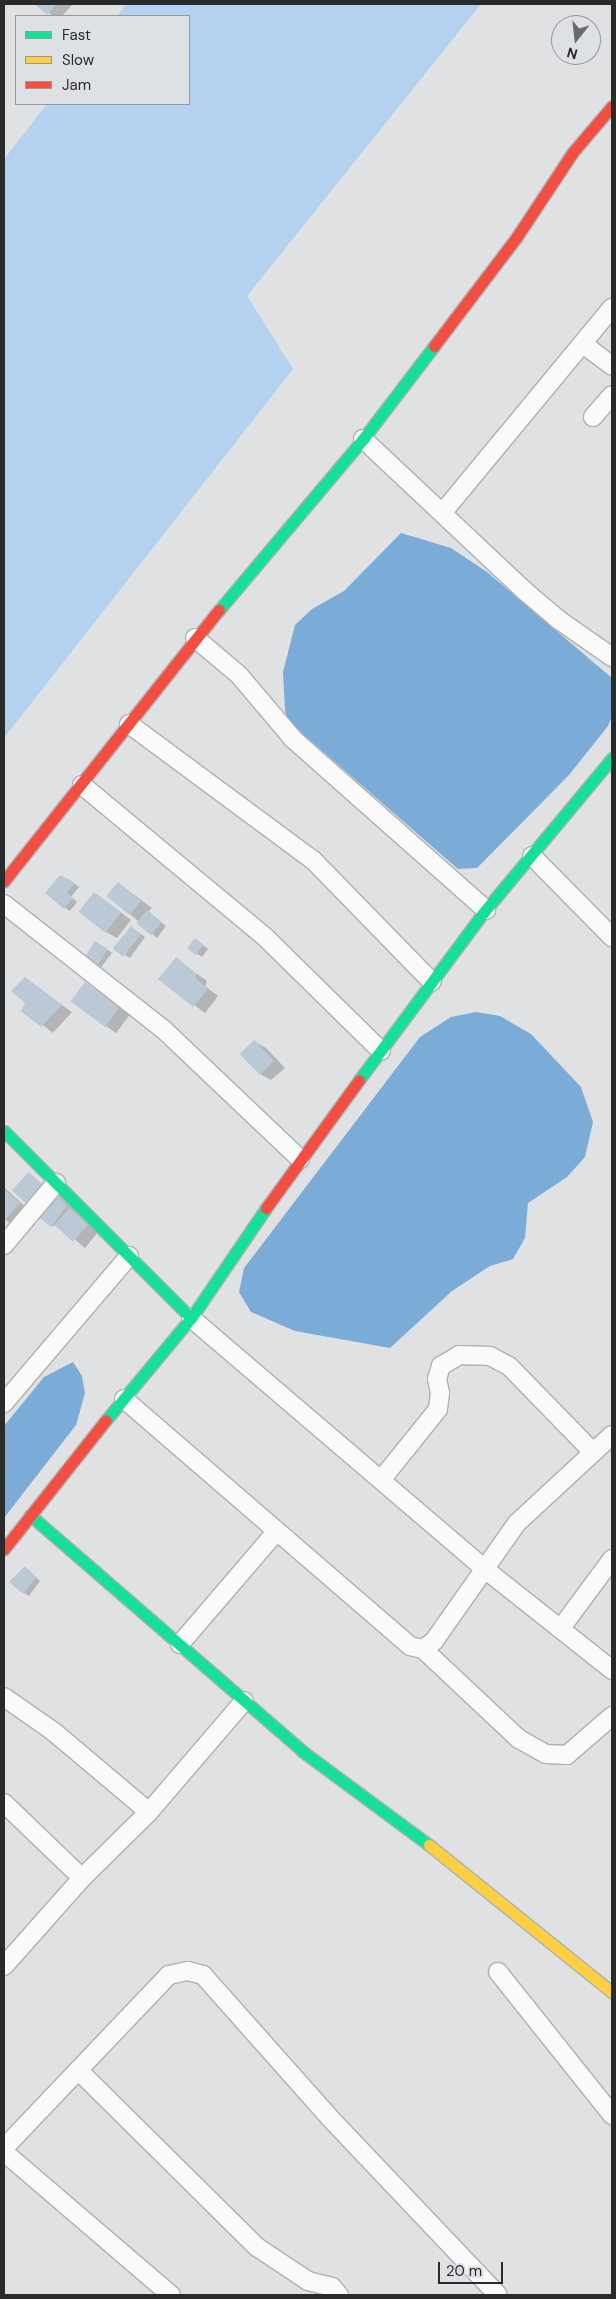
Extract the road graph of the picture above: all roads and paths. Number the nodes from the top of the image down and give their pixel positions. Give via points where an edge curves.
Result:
1 (612, 106) edge
2 (612, 308) edge
3 (583, 344) junction
4 (612, 366) edge
5 (612, 395) edge
6 (593, 417) dead end
7 (363, 439) junction
8 (443, 512) junction
9 (196, 638) junction
10 (612, 657) edge
11 (129, 724) junction
12 (612, 758) edge
13 (82, 785) junction
14 (532, 856) junction
15 (4, 881) edge
16 (4, 904) edge
17 (486, 910) junction
18 (612, 937) edge
19 (432, 982) junction
20 (381, 1051) junction
21 (4, 1131) edge
22 (300, 1159) junction
23 (56, 1183) junction
24 (4, 1245) edge
25 (129, 1256) junction
26 (191, 1318) junction
27 (124, 1399) junction
28 (4, 1403) edge
29 (612, 1435) edge
30 (592, 1451) junction
31 (381, 1480) junction
32 (30, 1515) junction
33 (276, 1532) junction
34 (4, 1549) edge
35 (612, 1559) edge
36 (486, 1570) junction
37 (560, 1628) junction
38 (180, 1644) junction
39 (423, 1649) junction
40 (612, 1670) edge
41 (4, 1697) edge
42 (244, 1701) junction
43 (612, 1716) edge
44 (4, 1803) edge
45 (149, 1812) junction
46 (82, 1878) junction
47 (4, 1966) edge
48 (498, 1972) dead end
49 (612, 1992) edge
50 (78, 2070) junction
51 (612, 2115) edge
52 (4, 2148) edge
53 (4, 2152) edge
54 (171, 2295) edge
55 (339, 2295) edge
56 (498, 2295) edge

1 - 7 street via 573,152 516,238
2 - 3 street
3 - 4 street
3 - 8 street
5 - 6 street
7 - 8 street
7 - 9 street
8 - 10 street via 553,614
9 - 11 street
9 - 17 street via 239,675 293,739
11 - 13 street
11 - 19 street via 313,860
12 - 14 street
13 - 15 street
13 - 20 street via 264,936
14 - 17 street
14 - 18 street
16 - 22 street via 163,1029
17 - 19 street
19 - 20 street
20 - 22 street
21 - 23 street
22 - 26 street
23 - 24 street
23 - 25 street
25 - 26 street
25 - 28 street
26 - 27 street
26 - 31 street
27 - 32 street
27 - 33 street
29 - 30 street
30 - 31 street via 508,1366 490,1356 458,1355 441,1366 437,1379 440,1393 438,1409
30 - 36 street via 517,1523
31 - 36 street
32 - 34 street
32 - 38 street
33 - 38 street
33 - 39 street via 410,1646
35 - 37 street
36 - 37 street
36 - 39 street via 434,1641
37 - 40 street
38 - 42 street
39 - 43 street via 520,1739 546,1754 567,1755
41 - 45 street via 54,1732
42 - 45 street
42 - 49 street via 302,1751 407,1827
44 - 46 street
45 - 46 street
46 - 47 street
48 - 51 street
50 - 52 street
50 - 55 street via 257,2247 308,2280 332,2287
50 - 56 street via 169,1975 188,1971 203,1975 329,2117
53 - 54 street

